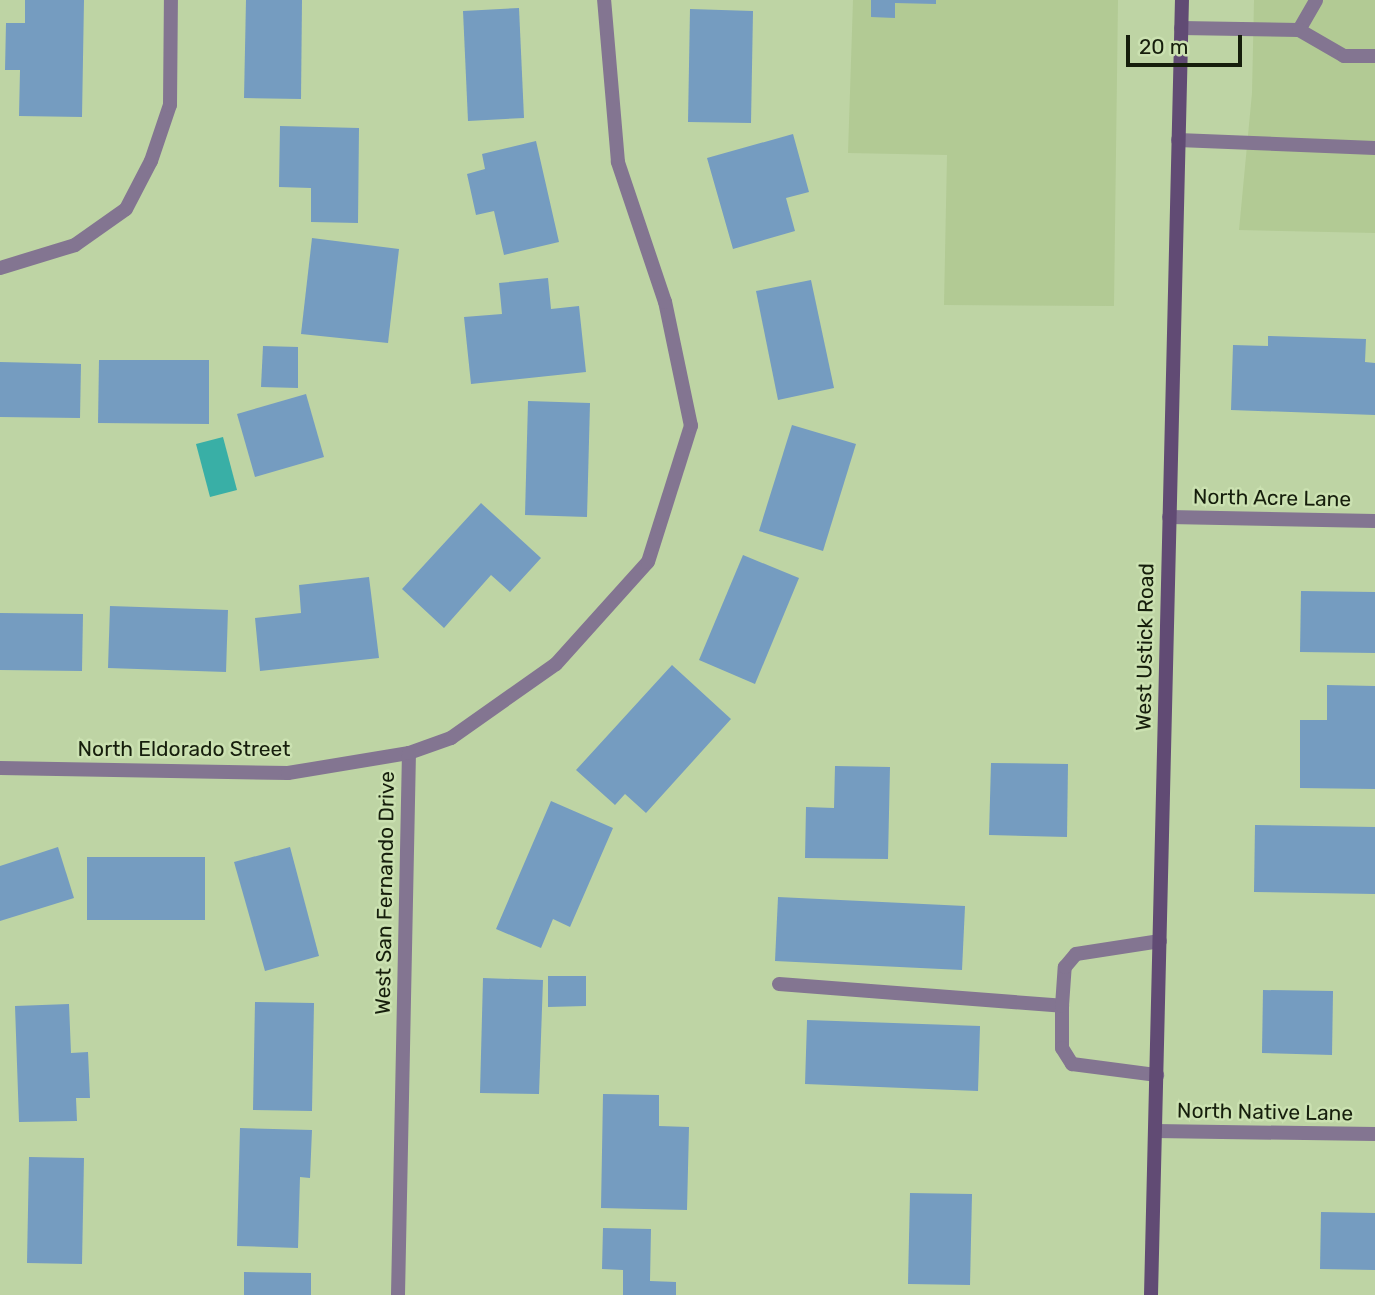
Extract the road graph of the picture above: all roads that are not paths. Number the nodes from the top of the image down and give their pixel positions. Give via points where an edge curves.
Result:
1 (171, 0) edge
2 (604, 0) edge
3 (1182, 0) edge
4 (1316, 0) edge
5 (1181, 28) junction
6 (1298, 30) junction
7 (1375, 56) edge
8 (1178, 140) junction
9 (1375, 148) edge
10 (0, 268) edge
11 (1169, 517) junction
12 (1375, 522) edge
13 (409, 753) junction
14 (0, 768) edge
15 (1160, 941) junction
16 (779, 984) dead end
17 (1062, 1006) junction
18 (1157, 1075) junction
19 (1155, 1131) junction
20 (1375, 1134) edge
21 (398, 1295) edge
22 (1151, 1295) edge

1 - 10 street via 170,105 151,161 126,209 75,245
2 - 13 street, West San Fernando Drive via 618,162 665,302 691,426 648,562 556,664 451,738
3 - 5 main road, West Ustick Road
4 - 6 street
5 - 6 street
5 - 8 main road, West Ustick Road
6 - 7 street via 1344,56
8 - 9 street
8 - 11 main road, West Ustick Road
11 - 12 street, North Acre Lane
11 - 15 main road, West Ustick Road
13 - 14 street, North Eldorado Street via 288,773
13 - 21 street, West San Fernando Drive
15 - 17 street via 1076,954 1065,967
15 - 18 main road, West Ustick Road
16 - 17 street
17 - 18 street via 1062,1048 1072,1064
18 - 19 main road, West Ustick Road
19 - 20 street, North Native Lane
19 - 22 main road, West Ustick Road

